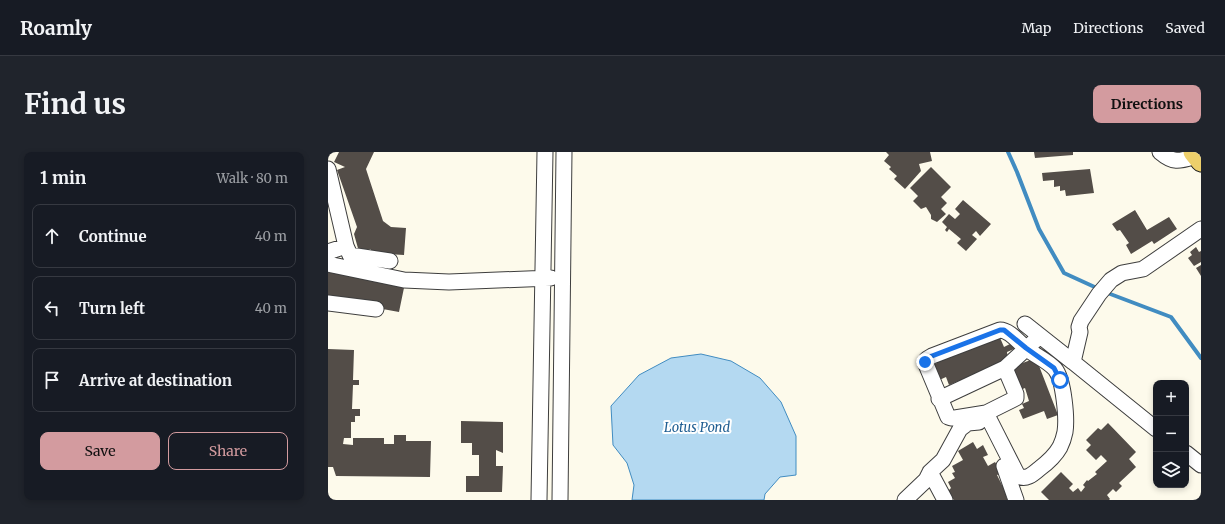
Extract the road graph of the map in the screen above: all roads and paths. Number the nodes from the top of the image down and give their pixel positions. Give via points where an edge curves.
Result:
1 (545, 152) edge
2 (564, 152) edge
3 (1160, 152) edge
4 (1197, 157) edge
5 (328, 169) edge
6 (1201, 230) edge
7 (346, 246) junction
8 (328, 252) edge
9 (390, 261) dead end
10 (328, 264) edge
11 (562, 277) junction
12 (542, 278) junction
13 (328, 303) edge
14 (376, 309) dead end
15 (1025, 324) dead end
16 (1040, 336) junction
17 (1026, 348) junction
18 (1073, 362) junction
19 (1005, 368) junction
20 (939, 399) junction
21 (986, 413) junction
22 (1153, 427) edge
23 (1189, 455) edge
24 (540, 457) junction
25 (560, 458) junction
26 (1201, 465) edge
27 (930, 472) junction
28 (539, 500) edge
29 (560, 500) edge
30 (905, 500) edge
31 (945, 500) edge
32 (1016, 500) edge

1 - 12 street
2 - 11 street
3 - 4 street via 1178,161
5 - 7 street
6 - 18 street via 1143,269 1126,271 1111,280 1081,321
7 - 8 street
7 - 9 street via 350,255
10 - 12 street via 404,280 449,282
11 - 12 street
11 - 25 street
12 - 24 street
13 - 14 street
15 - 16 street
16 - 17 street
16 - 18 street
17 - 19 street
17 - 20 street via 1000,330 926,359 926,367
17 - 21 street via 1054,368 1060,380 1064,400 1065,432 1060,448 1036,472 1022,478 1018,476
18 - 22 street
19 - 20 street
19 - 21 street via 1016,398
20 - 21 street via 948,417 951,418
23 - 26 street
24 - 25 street
24 - 28 street
25 - 29 street
27 - 30 street via 926,480
27 - 31 street
27 - 32 street via 943,460 960,428 968,423 979,422 988,427

